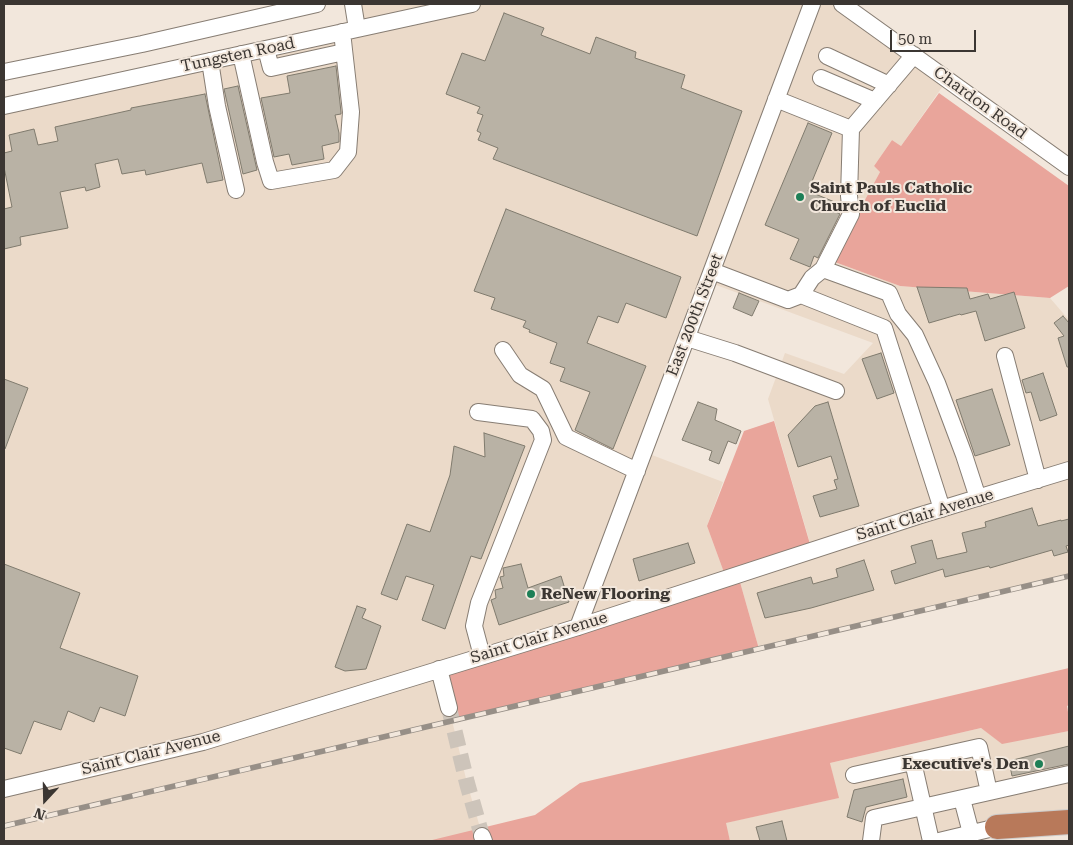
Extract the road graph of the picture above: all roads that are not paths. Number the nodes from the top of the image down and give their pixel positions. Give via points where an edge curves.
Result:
1 (317, 4) edge
2 (353, 4) edge
3 (472, 4) edge
4 (812, 4) edge
5 (842, 4) edge
6 (350, 30) junction
7 (266, 48) junction
8 (344, 52) junction
9 (241, 54) junction
10 (914, 55) junction
11 (827, 56) dead end
12 (210, 61) junction
13 (4, 72) edge
14 (821, 78) dead end
15 (889, 85) junction
16 (776, 99) junction
17 (875, 101) junction
18 (4, 106) edge
19 (851, 129) junction
20 (1069, 167) edge
21 (236, 190) dead end
22 (823, 269) junction
23 (712, 272) junction
24 (801, 295) junction
25 (898, 314) junction
26 (884, 328) junction
27 (687, 338) junction
28 (503, 350) dead end
29 (1005, 356) dead end
30 (836, 391) dead end
31 (478, 412) dead end
32 (1069, 470) edge
33 (637, 471) junction
34 (1038, 480) junction
35 (978, 498) junction
36 (942, 509) junction
37 (578, 626) junction
38 (482, 656) junction
39 (439, 669) junction
40 (449, 708) tunnel mouth
41 (913, 762) junction
42 (1069, 774) edge
43 (854, 775) dead end
44 (4, 790) edge
45 (989, 792) junction
46 (962, 799) junction
47 (923, 806) junction
48 (1069, 809) edge
49 (1069, 822) edge
50 (997, 827) junction
51 (971, 833) junction
52 (871, 841) edge
53 (931, 841) edge
54 (939, 841) edge

1 - 13 street
2 - 6 street
3 - 6 street, Tungsten Road
4 - 16 street, East 200th Street
5 - 10 street, Chardon Road
6 - 7 street, Tungsten Road
6 - 8 street
7 - 8 street via 271,68
7 - 9 street, Tungsten Road
8 - 9 street via 351,112 348,152 334,170 271,181
9 - 12 street, Tungsten Road
10 - 15 street
10 - 20 street, Chardon Road
11 - 15 street
12 - 18 street, Tungsten Road
12 - 21 street
14 - 17 street
15 - 17 street
16 - 19 street
16 - 23 street, East 200th Street
17 - 19 street
19 - 22 street via 851,214
22 - 24 street via 812,278
22 - 25 street via 889,293
23 - 24 street via 788,300
23 - 27 street, East 200th Street
24 - 26 street
25 - 26 street
25 - 35 street via 915,335 937,383
26 - 36 street
27 - 30 street
27 - 33 street, East 200th Street
28 - 33 street via 520,376 543,389 566,438
29 - 34 street
31 - 38 street via 532,419 543,440 479,603 474,626
32 - 34 street, Saint Clair Avenue
33 - 37 street, East 200th Street
34 - 35 street, Saint Clair Avenue
35 - 36 street, Saint Clair Avenue
36 - 37 street, Saint Clair Avenue
37 - 38 street, Saint Clair Avenue
38 - 39 street, Saint Clair Avenue
39 - 40 street
39 - 44 street, Saint Clair Avenue via 203,742
41 - 43 street
41 - 45 street via 979,747
41 - 47 street
42 - 45 street
45 - 46 street
46 - 47 street
46 - 51 street
47 - 52 street via 874,818
47 - 53 street
48 - 50 street
49 - 50 highway
50 - 51 street
51 - 54 street

